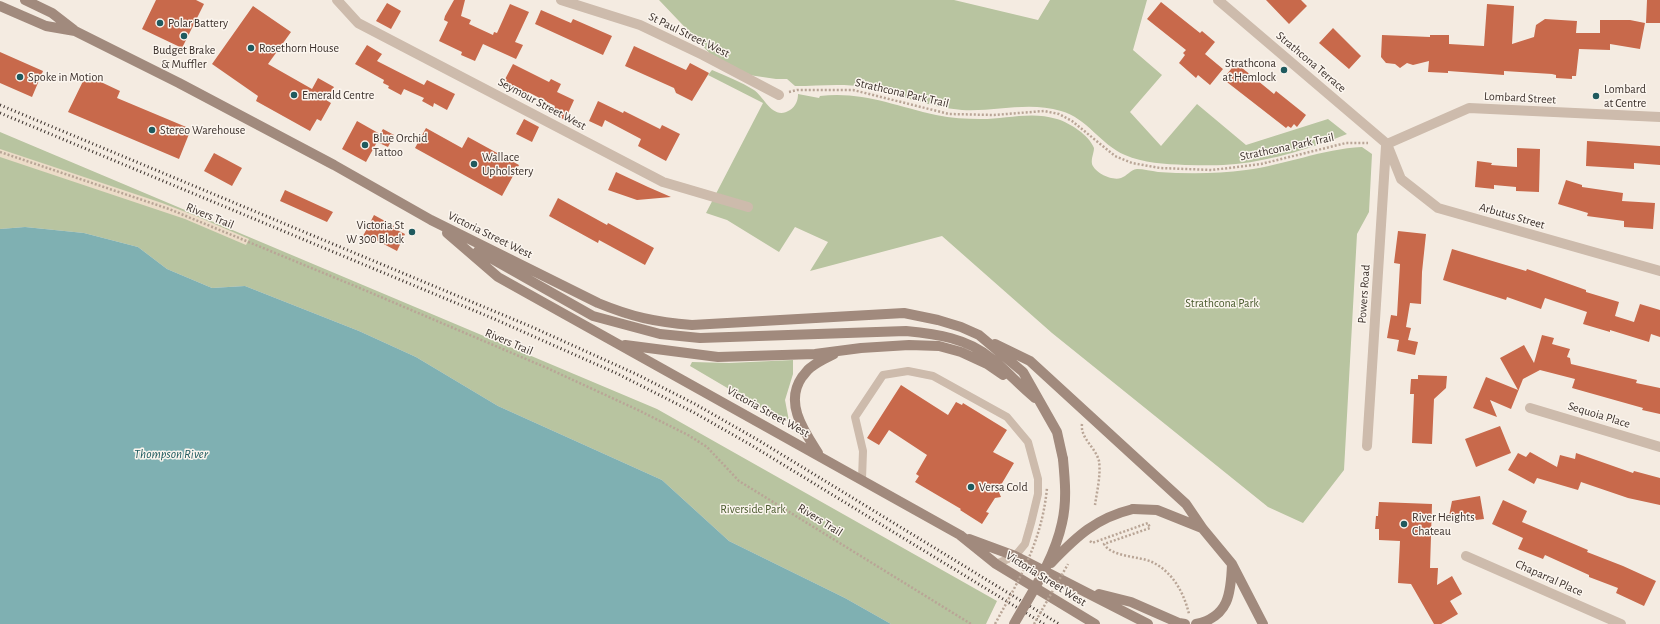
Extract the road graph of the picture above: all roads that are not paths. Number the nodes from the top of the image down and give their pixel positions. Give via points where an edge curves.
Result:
1 (24, 0) edge
2 (337, 0) edge
3 (561, 0) edge
4 (1222, 1) edge
5 (0, 6) edge
6 (75, 31) junction
7 (779, 95) road end
8 (1660, 117) edge
9 (1387, 144) junction
10 (748, 207) dead end
11 (431, 220) junction
12 (450, 236) junction
13 (1660, 271) edge
14 (979, 335) junction
15 (619, 344) junction
16 (839, 351) junction
17 (1025, 390) junction
18 (1042, 405) junction
19 (1530, 408) dead end
20 (1367, 446) dead end
21 (1660, 447) edge
22 (819, 455) junction
23 (862, 480) junction
24 (1203, 528) junction
25 (960, 535) junction
26 (1015, 556) junction
27 (1466, 556) dead end
28 (996, 564) junction
29 (1232, 564) junction
30 (1046, 567) junction
31 (1082, 590) junction
32 (1190, 622) edge
33 (1014, 624) edge
34 (1095, 624) edge
35 (1148, 624) edge
36 (1263, 624) edge
37 (1621, 624) edge

1 - 6 main road via 52,13
2 - 10 street, Seymour Street West via 358,23 663,182
3 - 7 street, St Paul Street West via 640,25
4 - 9 street, Strathcona Terrace
5 - 6 main road, Victoria Street West via 46,26
6 - 11 main road, Victoria Street West via 334,165
8 - 9 street, Lombard Street via 1469,108
9 - 13 street, Arbutus Street via 1401,179 1438,208
9 - 20 street, Powers Road
11 - 12 main road, Victoria Street West
11 - 14 main road, Victoria Street West via 598,303 626,315 662,323 743,323 904,313 962,327
12 - 15 main road, Victoria Street West via 498,276
12 - 17 main road via 593,316 628,326 660,334 700,338 906,331 940,334 967,343 992,358
14 - 18 main road, Victoria Street West via 1023,372
14 - 24 main road, Victoria Street West via 1030,360 1186,504
15 - 16 main road via 718,357
15 - 22 main road, Victoria Street West
16 - 17 main road via 902,345 939,346 961,352 987,364
16 - 22 main road via 809,368 797,384 794,396 802,428
17 - 18 main road
18 - 30 main road, Victoria Street West, bridge via 1057,432 1066,485 1062,523
19 - 21 street, Sequoia Place
22 - 23 main road, Victoria Street West
23 - 25 main road, Victoria Street West
23 - 26 lane via 864,451 855,417 884,375 908,371 933,376 1006,417 1028,442 1036,466 1038,494 1025,544
24 - 29 main road, Victoria Street West
24 - 30 main road, bridge via 1156,510 1133,509 1116,513 1098,521
25 - 26 main road
25 - 28 main road, Victoria Street West
26 - 28 lane
26 - 31 main road
27 - 37 street, Chaparral Place
28 - 34 main road, Victoria Street West
29 - 32 main road via 1231,588 1226,604 1205,622
29 - 36 main road, Victoria Street West
30 - 33 main road, bridge
31 - 32 main road via 1131,602 1179,623
31 - 35 main road

